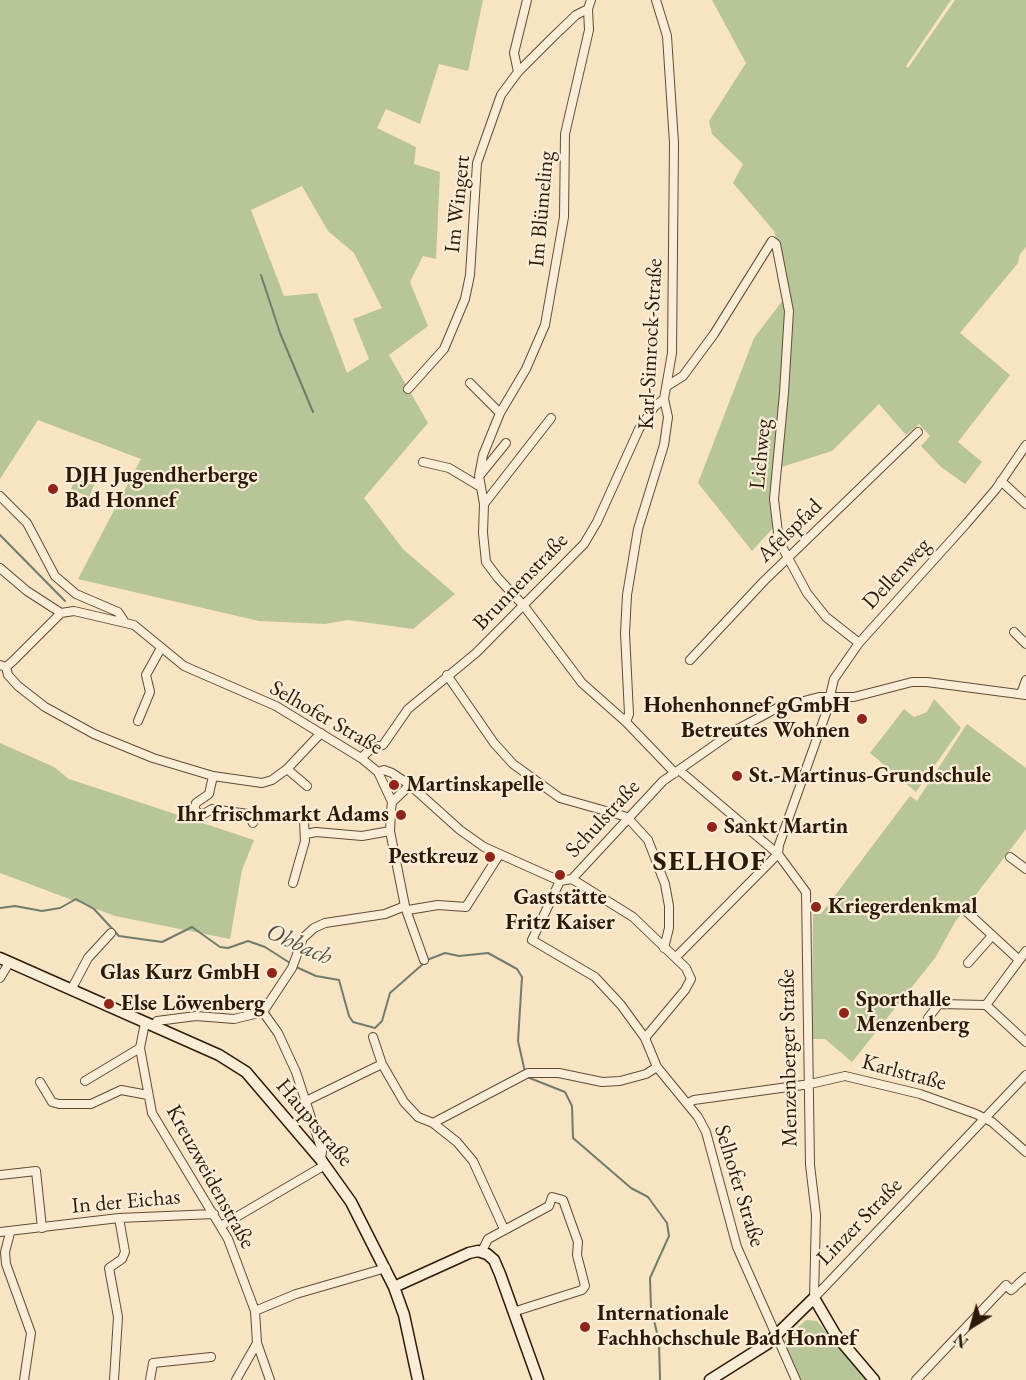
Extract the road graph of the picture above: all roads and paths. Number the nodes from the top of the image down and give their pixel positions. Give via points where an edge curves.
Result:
1 (527, 0) edge
2 (656, 0) edge
3 (590, 4) edge
4 (518, 72) junction
5 (470, 383) dead end
6 (667, 386) junction
7 (408, 389) dead end
8 (664, 399) junction
9 (500, 413) junction
10 (551, 418) dead end
11 (918, 432) dead end
12 (506, 443) dead end
13 (1026, 445) edge
14 (423, 462) dead end
15 (479, 476) junction
16 (1001, 481) junction
17 (479, 486) junction
18 (0, 496) edge
19 (484, 504) junction
20 (1026, 504) edge
21 (787, 560) junction
22 (0, 568) edge
23 (524, 606) junction
24 (61, 613) junction
25 (124, 621) junction
26 (1014, 632) dead end
27 (859, 643) junction
28 (1026, 644) edge
29 (161, 648) junction
30 (690, 660) dead end
31 (3, 666) edge
32 (447, 675) junction
33 (1026, 680) edge
34 (1024, 693) edge
35 (830, 698) junction
36 (138, 721) dead end
37 (627, 723) junction
38 (321, 733) junction
39 (361, 758) junction
40 (286, 769) junction
41 (677, 771) junction
42 (378, 772) junction
43 (213, 776) junction
44 (410, 785) junction
45 (307, 786) dead end
46 (392, 802) junction
47 (627, 817) junction
48 (304, 822) dead end
49 (253, 823) dead end
50 (390, 831) junction
51 (306, 834) junction
52 (778, 854) junction
53 (499, 855) junction
54 (1010, 857) dead end
55 (1026, 869) edge
56 (572, 879) junction
57 (560, 882) junction
58 (292, 883) dead end
59 (406, 908) junction
60 (967, 912) dead end
61 (111, 933) dead end
62 (991, 937) junction
63 (664, 948) junction
64 (1026, 951) edge
65 (676, 957) junction
66 (1018, 959) junction
67 (424, 960) dead end
68 (5, 961) edge
69 (968, 963) dead end
70 (0, 978) edge
71 (71, 990) junction
72 (986, 1005) junction
73 (263, 1012) junction
74 (928, 1018) dead end
75 (150, 1024) junction
76 (373, 1037) dead end
77 (645, 1038) junction
78 (1026, 1042) edge
79 (140, 1048) junction
80 (382, 1064) junction
81 (657, 1067) junction
82 (1026, 1076) edge
83 (85, 1081) dead end
84 (40, 1082) dead end
85 (810, 1084) junction
86 (148, 1095) junction
87 (306, 1101) junction
88 (688, 1103) junction
89 (985, 1119) junction
90 (433, 1123) junction
91 (1026, 1152) edge
92 (323, 1162) junction
93 (0, 1175) edge
94 (214, 1214) junction
95 (119, 1218) junction
96 (220, 1226) junction
97 (42, 1228) junction
98 (504, 1229) junction
99 (0, 1232) edge
100 (10, 1233) junction
101 (482, 1251) junction
102 (386, 1268) junction
103 (1026, 1276) edge
104 (394, 1287) junction
105 (814, 1298) junction
106 (255, 1311) junction
107 (513, 1312) junction
108 (796, 1316) junction
109 (826, 1318) junction
110 (777, 1336) junction
111 (259, 1345) junction
112 (211, 1357) dead end
113 (24, 1380) edge
114 (114, 1380) edge
115 (150, 1380) edge
116 (236, 1380) edge
117 (270, 1380) edge
118 (418, 1380) edge
119 (538, 1380) edge
120 (710, 1380) edge
121 (796, 1380) edge
122 (874, 1380) edge
123 (916, 1380) edge

1 - 4 street via 514,52
2 - 6 street, Karl-Simrock-Straße via 667,36 674,143 672,353
3 - 4 street, Im Wingert
3 - 9 street, Im Blümeling via 589,30 565,134 563,224 545,325 526,369
4 - 7 street, Im Wingert via 497,105 477,163 465,299 444,349
5 - 9 street
6 - 8 street, Karl-Simrock-Straße
6 - 21 street, Lichweg via 683,376 708,342 772,241 776,244 789,311 774,499 779,541
8 - 23 street, Brunnenstraße via 635,436 584,544
8 - 37 street, Karl-Simrock-Straße via 668,417 664,445 638,529 627,596
9 - 15 street, Im Blümeling via 483,454
10 - 19 street
11 - 21 street, Afelspfad
12 - 15 street
13 - 16 street, Dellenweg
14 - 17 street via 448,468
15 - 17 street, Im Blümeling
16 - 20 street
16 - 27 street, Dellenweg via 943,552
17 - 19 street, Im Blümeling
18 - 25 street, Selhofer Straße via 27,523 55,576 76,594 118,612
19 - 23 street, Im Blümeling via 486,562
21 - 27 street, Lichweg via 826,617
21 - 30 street, Afelspfad
22 - 24 street
23 - 32 street, Brunnenstraße
23 - 37 street, Menzenberger Straße via 582,683
24 - 25 street via 74,611
24 - 31 street
25 - 29 street, Selhofer Straße via 147,634
26 - 28 street
27 - 35 street, Dellenweg via 834,679
29 - 36 street via 146,675 150,692
29 - 38 street, Selhofer Straße via 184,666 276,706
31 - 43 street via 18,686 55,712 124,747
32 - 39 street, Brunnenstraße via 408,709 383,745 372,748
32 - 47 street via 494,743 533,780 560,798
33 - 34 street
34 - 35 street, Schulstraße via 912,682 854,697
35 - 41 street, Schulstraße via 797,702 753,719
35 - 52 street, Dellenweg
37 - 41 street, Menzenberger Straße
38 - 39 street, Selhofer Straße
38 - 40 street
39 - 42 street, Selhofer Straße
40 - 43 street via 262,783
40 - 45 street
41 - 47 street, Schulstraße
41 - 52 street, Menzenberger Straße
42 - 44 street, Selhofer Straße via 392,773
42 - 46 street
43 - 49 street via 209,794 196,803 194,810 202,814 212,809 248,814
44 - 46 street
44 - 53 street, Selhofer Straße via 460,830
46 - 50 street
47 - 56 street, Schulstraße
47 - 63 street via 648,840 665,884 669,928
48 - 51 street
50 - 51 street via 362,836
50 - 59 street
51 - 58 street
52 - 65 street
52 - 85 street, Menzenberger Straße via 806,892
53 - 57 street, Selhofer Straße
53 - 59 street via 466,907
54 - 55 street
56 - 57 street, Schulstraße
56 - 63 street via 633,917
57 - 77 street, Schulstraße via 532,940 596,977
59 - 67 street
59 - 73 street via 314,928 303,938 293,965
60 - 62 street via 985,926
61 - 71 street via 87,957
62 - 66 street
62 - 69 street
63 - 65 street
64 - 66 street
65 - 77 street via 691,979
66 - 72 street
68 - 70 street, Hauptstraße
68 - 71 main road, Hauptstraße
71 - 75 main road, Hauptstraße
72 - 74 street via 939,1004
72 - 78 street
73 - 75 street via 234,1019 196,1016
73 - 87 street via 278,1033
75 - 79 street, Kreuzweidenstraße
75 - 92 main road, Hauptstraße via 241,1066
76 - 80 street
77 - 81 street, Selhofer Straße
79 - 83 street
79 - 86 street, Kreuzweidenstraße
80 - 87 street
80 - 90 street via 404,1102 418,1117
81 - 88 street, Selhofer Straße
81 - 90 street via 646,1074 602,1082 559,1073 526,1074
82 - 89 street, Linzer Straße
84 - 86 street, Kreuzweidenstraße via 52,1102 59,1104 91,1104 121,1090
85 - 88 street, Karlstraße
85 - 89 street, Karlstraße via 845,1076 920,1094
85 - 105 street, Menzenberger Straße via 810,1165 816,1215
86 - 94 street, Kreuzweidenstraße via 160,1129
87 - 92 street
88 - 110 street, Selhofer Straße via 706,1132 737,1247
89 - 91 street, Karlstraße
89 - 105 street, Linzer Straße
90 - 98 street via 457,1142 472,1161
92 - 96 street
92 - 102 main road, Hauptstraße via 343,1189
93 - 97 street, In der Eichas via 36,1171
94 - 95 street, In der Eichas
94 - 96 street, Kreuzweidenstraße
95 - 97 street, In der Eichas
95 - 114 street via 125,1252 109,1268 118,1317
96 - 106 street, Kreuzweidenstraße
97 - 100 street, In der Eichas
98 - 101 street via 488,1239
98 - 107 street via 549,1206 552,1197 563,1200 578,1242 585,1286
99 - 100 street, In der Eichas
100 - 113 street via 6,1264 31,1334
101 - 104 main road via 469,1253
101 - 107 main road via 494,1260
102 - 104 main road, Hauptstraße
102 - 106 street via 296,1294
103 - 123 street via 1011,1290 1006,1285
104 - 118 main road, Hauptstraße
105 - 108 main road, Linzer Straße
105 - 109 main road
106 - 111 street, Kreuzweidenstraße
107 - 119 main road
108 - 109 main road
108 - 110 main road, Linzer Straße
109 - 122 main road
110 - 120 main road, Linzer Straße
110 - 121 street, Selhofer Straße
111 - 116 street via 245,1359
111 - 117 street, Kreuzweidenstraße
112 - 115 street via 153,1363

